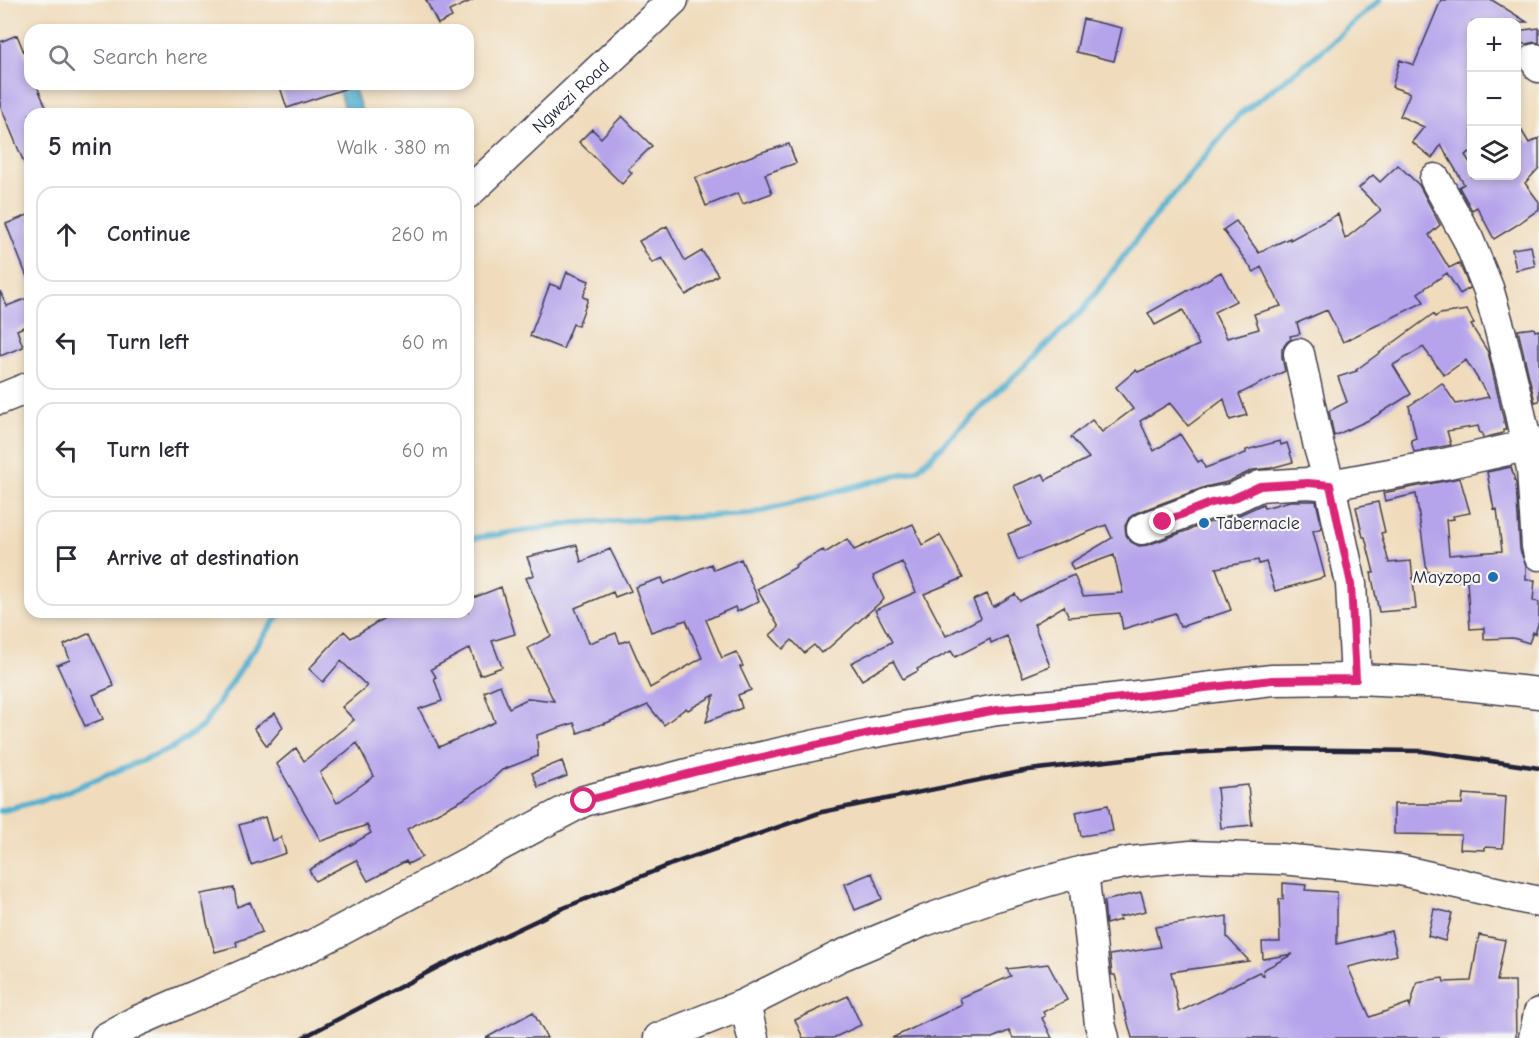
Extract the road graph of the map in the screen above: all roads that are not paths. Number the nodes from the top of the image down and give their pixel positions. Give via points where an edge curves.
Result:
1 (673, 0) edge
2 (1435, 180) dead end
3 (474, 187) edge
4 (1299, 354) dead end
5 (24, 389) edge
6 (0, 399) edge
7 (1533, 444) edge
8 (1330, 485) junction
9 (1142, 529) dead end
10 (1539, 555) edge
11 (1356, 679) junction
12 (1539, 693) edge
13 (1083, 870) junction
14 (1539, 902) edge
15 (745, 1004) junction
16 (1539, 1013) edge
17 (106, 1038) edge
18 (658, 1038) edge
19 (753, 1038) edge
20 (1104, 1038) edge
21 (1534, 1038) edge

1 - 3 street, Ngwezi Road
2 - 7 street via 1468,239 1488,288
4 - 8 street
5 - 6 street
7 - 8 street
7 - 10 street
8 - 9 street via 1260,486
8 - 11 street via 1351,584
11 - 12 street
11 - 17 street via 1272,680 997,710 870,733 584,801 314,945
13 - 14 street via 1191,856 1281,859 1400,870
13 - 15 street via 924,921 838,957
13 - 20 street
15 - 18 street
15 - 19 street
16 - 21 street

